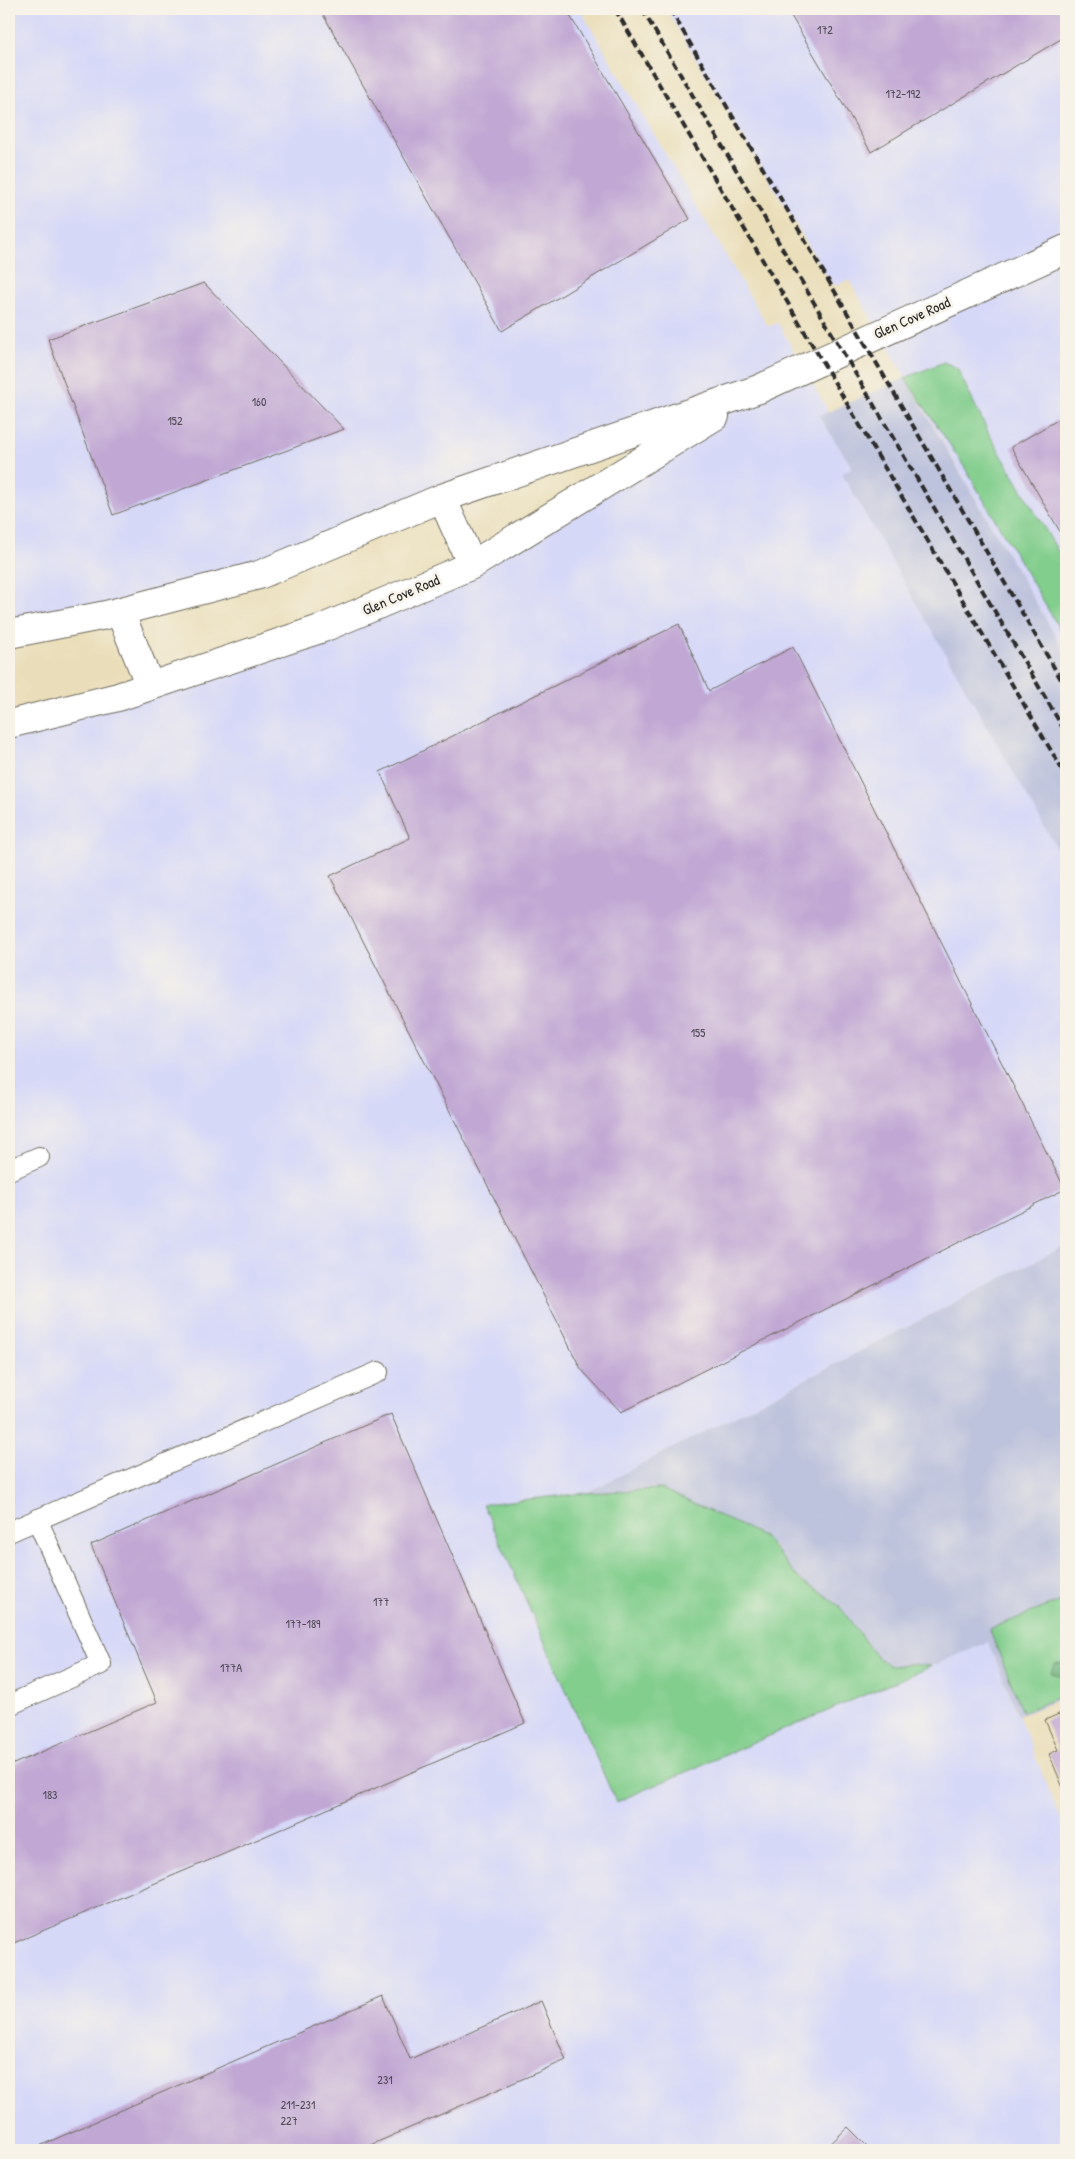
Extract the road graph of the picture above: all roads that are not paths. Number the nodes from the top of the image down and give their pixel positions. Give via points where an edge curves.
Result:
1 (1066, 249) edge
2 (759, 390) junction
3 (442, 498) junction
4 (472, 565) junction
5 (120, 612) junction
6 (9, 634) edge
7 (150, 686) junction
8 (9, 724) edge
9 (39, 1157) dead end
10 (9, 1170) edge
11 (378, 1372) dead end
12 (37, 1519) junction
13 (9, 1532) edge
14 (9, 1705) edge

1 - 2 main road, Glen Cove Road
2 - 3 main road, Glen Cove Road
2 - 4 main road, Glen Cove Road
3 - 4 main road
3 - 5 main road, Glen Cove Road via 259,575
4 - 7 main road, Glen Cove Road via 323,628
5 - 6 main road, Glen Cove Road
5 - 7 main road
7 - 8 main road, Glen Cove Road
9 - 10 lane
11 - 12 lane
12 - 13 lane
12 - 14 lane via 101,1664

